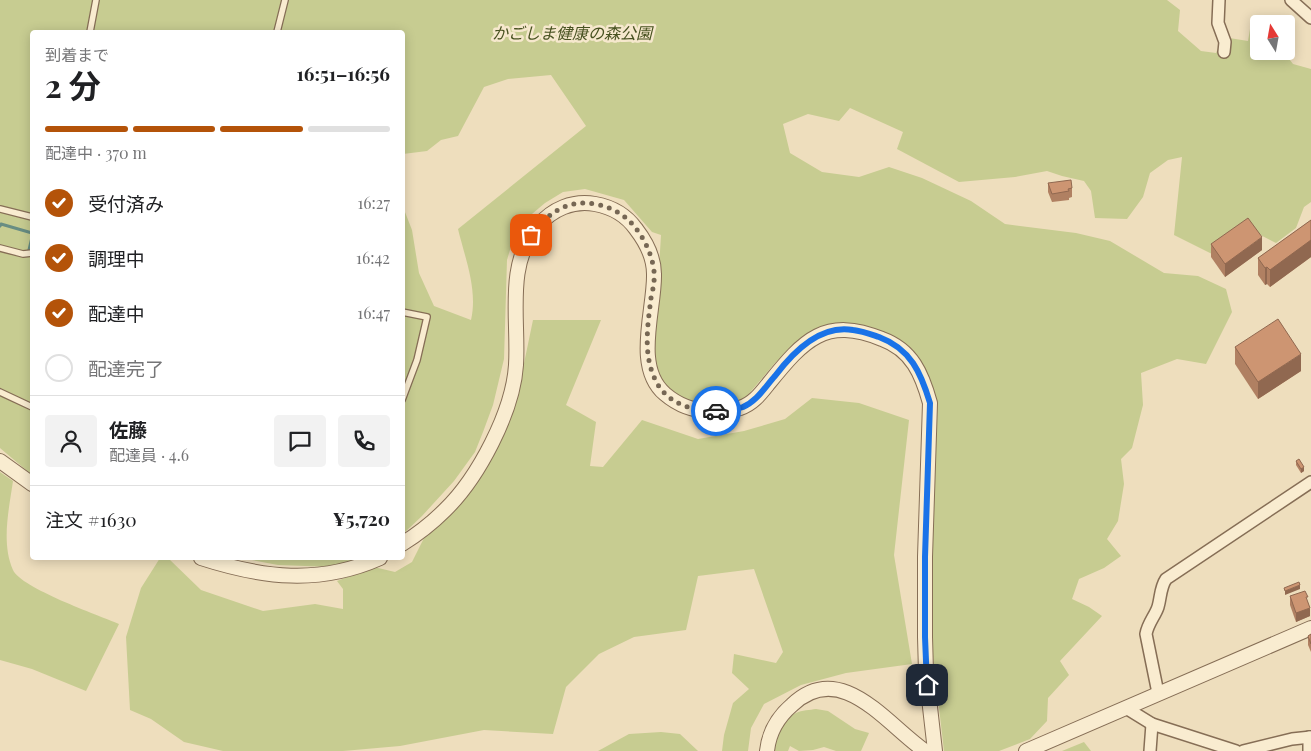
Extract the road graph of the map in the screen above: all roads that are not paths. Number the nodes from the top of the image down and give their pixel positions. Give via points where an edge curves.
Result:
1 (96, 0) edge
2 (285, 0) edge
3 (1220, 0) edge
4 (1291, 0) edge
5 (1311, 18) edge
6 (90, 30) edge
7 (278, 30) edge
8 (1224, 52) dead end
9 (0, 210) edge
10 (30, 215) edge
11 (0, 248) edge
12 (30, 253) edge
13 (405, 313) edge
14 (0, 392) edge
15 (405, 392) edge
16 (30, 405) edge
17 (0, 461) edge
18 (1311, 482) edge
19 (30, 483) edge
20 (405, 542) edge
21 (208, 560) edge
22 (375, 560) edge
23 (1311, 628) edge
24 (1158, 693) junction
25 (1126, 708) junction
26 (1152, 724) junction
27 (1310, 737) edge
28 (767, 751) edge
29 (925, 751) edge
30 (935, 751) edge
31 (1026, 751) edge
32 (1150, 751) edge
33 (1236, 751) edge
34 (1243, 751) edge
35 (1309, 751) edge

1 - 6 lane
2 - 7 lane
3 - 8 street via 1218,23 1225,42
4 - 5 street
9 - 10 lane
11 - 12 lane
13 - 15 lane via 427,317 417,360
14 - 16 lane
17 - 19 street
18 - 24 street via 1166,579 1146,634
20 - 30 street via 429,526 463,490 502,420 515,378 518,271 531,235 547,217 567,205 588,203 618,212 629,220 644,240 654,272 647,344 650,368 662,392 681,404 704,411 741,408 757,398 807,343 816,336 842,329 885,340 907,355 919,370 930,403 925,557 926,672
21 - 22 street via 268,575 312,576 350,569
23 - 24 street
24 - 25 street
25 - 26 street
25 - 31 street
26 - 32 street
26 - 33 street
27 - 34 street via 1292,738
27 - 35 street
28 - 29 street via 774,727 786,710 810,691 826,689 860,697

